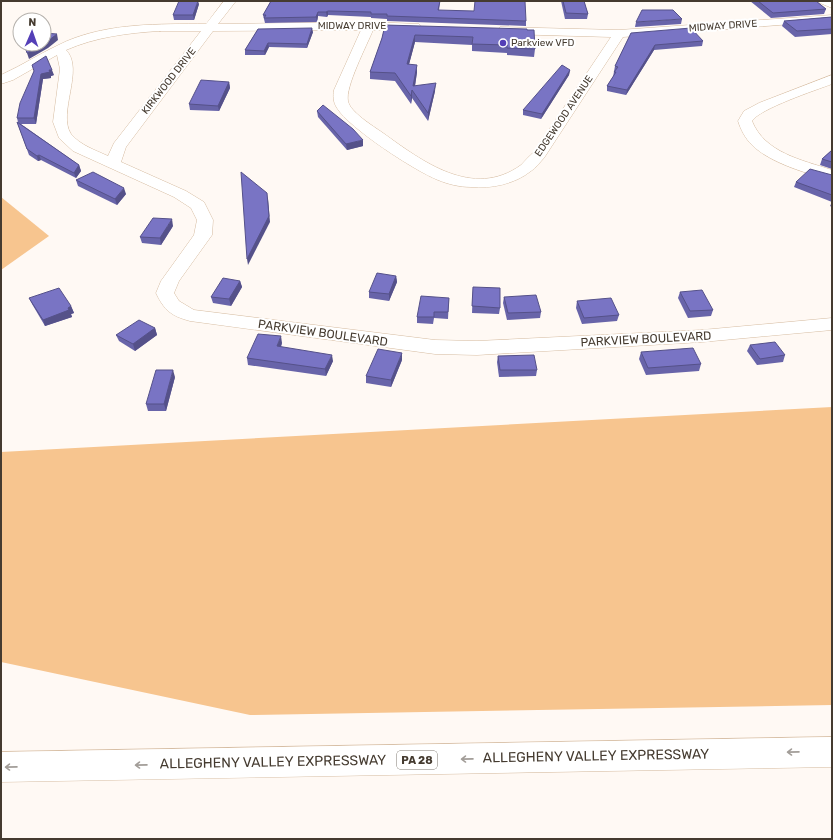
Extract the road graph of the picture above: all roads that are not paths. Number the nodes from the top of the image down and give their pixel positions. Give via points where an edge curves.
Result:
1 (230, 1) edge
2 (824, 1) edge
3 (832, 5) edge
4 (832, 18) edge
5 (369, 26) junction
6 (423, 27) edge
7 (210, 28) junction
8 (494, 29) edge
9 (619, 34) junction
10 (59, 50) junction
11 (832, 79) edge
12 (1, 80) edge
13 (112, 164) junction
14 (832, 175) edge
15 (832, 324) edge
16 (832, 752) edge
17 (1, 767) edge

1 - 7 main road, KIRKWOOD DRIVE
2 - 3 main road
4 - 9 main road, MIDWAY DRIVE
5 - 6 main road, MIDWAY DRIVE
5 - 7 main road, MIDWAY DRIVE
5 - 9 main road, EDGEWOOD AVENUE via 340,90 339,98 344,108 355,119 430,171 452,180 474,182 511,177 526,168 538,155
7 - 10 main road, MIDWAY DRIVE via 122,31 76,42
7 - 13 main road, KIRKWOOD DRIVE via 119,146
8 - 9 main road, MIDWAY DRIVE
10 - 12 main road, MIDWAY DRIVE
10 - 13 main road, PARKVIEW BOULEVARD via 64,55 66,69 60,122 64,135 78,148
11 - 14 main road via 764,106 749,114 745,121 746,128 761,146 776,155
13 - 15 main road, PARKVIEW BOULEVARD via 180,194 198,205 205,220 203,235 170,281 165,293 171,305 190,315 435,347 477,348 702,336
16 -> 17 main road, ALLEGHENY VALLEY EXPRESSWAY / PA 28

